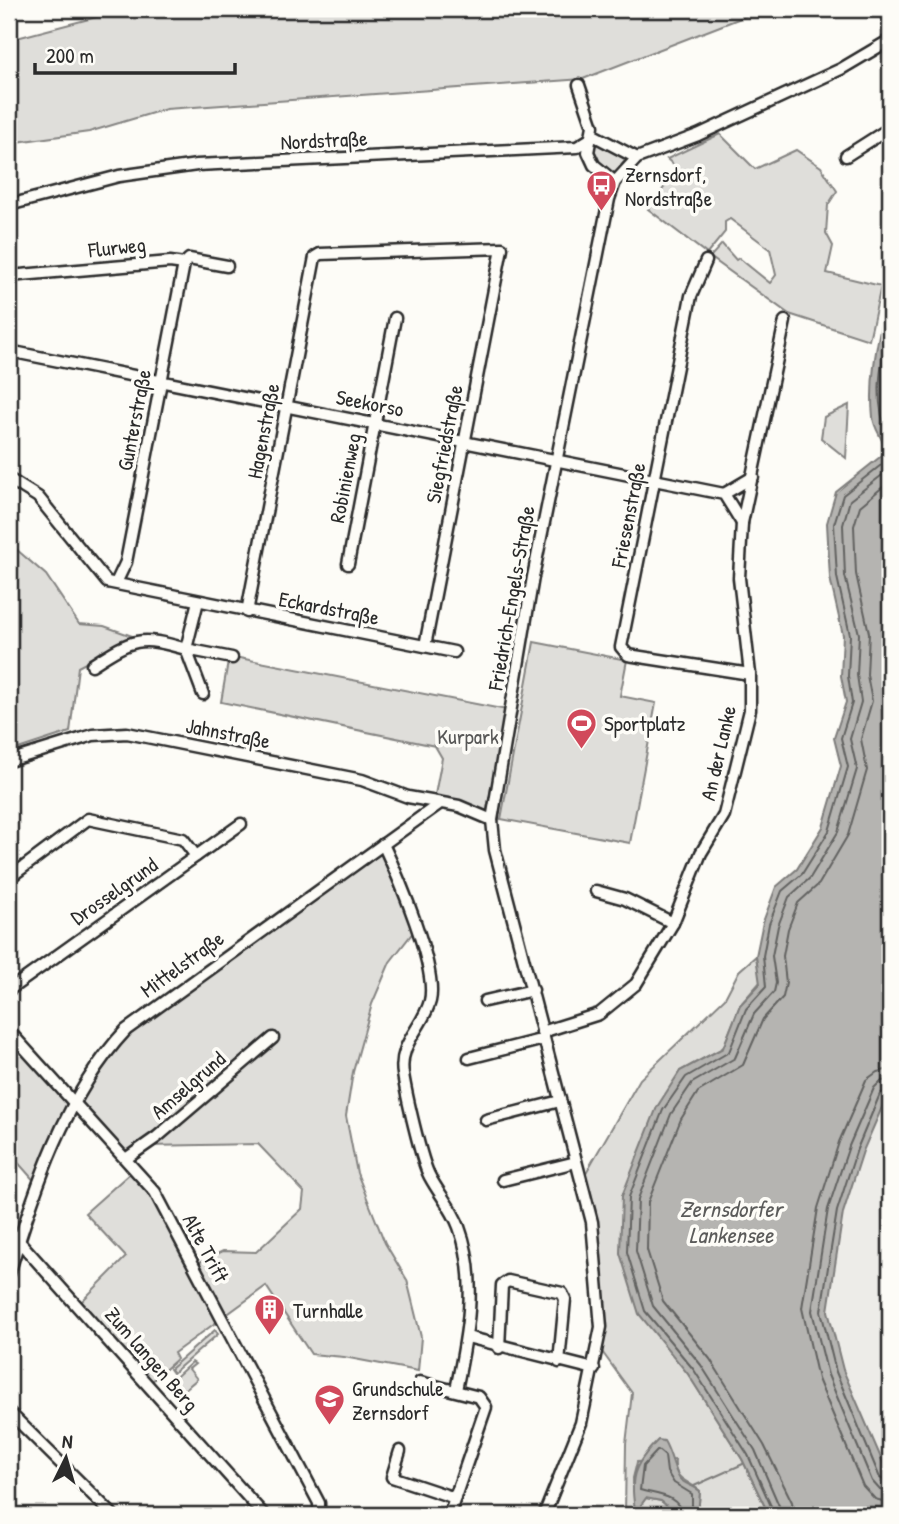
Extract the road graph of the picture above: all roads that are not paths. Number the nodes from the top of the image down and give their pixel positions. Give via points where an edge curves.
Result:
1 (890, 40) edge
2 (579, 85) dead end
3 (890, 128) edge
4 (590, 139) junction
5 (846, 156) dead end
6 (636, 158) junction
7 (615, 182) junction
8 (9, 205) edge
9 (502, 248) joint
10 (706, 261) dead end
11 (184, 264) junction
12 (228, 266) dead end
13 (9, 276) edge
14 (395, 317) dead end
15 (785, 321) dead end
16 (9, 351) edge
17 (161, 381) junction
18 (288, 407) junction
19 (375, 424) junction
20 (464, 441) junction
21 (556, 460) junction
22 (753, 477) junction
23 (9, 479) edge
24 (655, 480) junction
25 (724, 494) junction
26 (742, 523) junction
27 (348, 564) dead end
28 (116, 583) junction
29 (198, 601) junction
30 (247, 612) junction
31 (425, 646) junction
32 (186, 649) junction
33 (454, 652) dead end
34 (232, 658) dead end
35 (92, 665) dead end
36 (750, 674) junction
37 (203, 694) dead end
38 (9, 761) edge
39 (439, 804) junction
40 (492, 820) junction
41 (241, 824) dead end
42 (383, 844) junction
43 (196, 856) junction
44 (9, 878) edge
45 (596, 891) dead end
46 (673, 922) junction
47 (9, 989) edge
48 (533, 990) junction
49 (485, 1001) dead end
50 (9, 1031) edge
51 (543, 1035) junction
52 (273, 1038) dead end
53 (469, 1058) dead end
54 (73, 1101) junction
55 (560, 1101) junction
56 (486, 1120) dead end
57 (127, 1158) junction
58 (576, 1162) junction
59 (503, 1180) dead end
60 (9, 1230) edge
61 (19, 1241) junction
62 (9, 1274) edge
63 (467, 1337) junction
64 (499, 1348) junction
65 (559, 1362) junction
66 (594, 1369) junction
67 (420, 1382) dead end
68 (456, 1390) junction
69 (9, 1412) edge
70 (400, 1451) dead end
71 (455, 1498) junction
72 (113, 1515) edge
73 (264, 1515) edge
74 (319, 1515) edge
75 (449, 1515) edge
76 (544, 1515) edge

1 - 6 street, Friedrich-Engels-Straße via 841,69 698,135
2 - 4 street via 593,126
3 - 5 street
4 - 6 street via 604,139
4 - 7 street via 594,165
4 - 8 street, Nordstraße via 577,147 197,165 119,176
6 - 7 street, Friedrich-Engels-Straße
7 - 21 street, Friedrich-Engels-Straße
9 - 18 street, Hagenstraße via 315,257
9 - 20 street, Siegfriedstraße
10 - 24 street, Friesenstraße via 691,296
11 - 12 street, Flurweg via 189,259
11 - 13 street, Flurweg
11 - 17 street, Gunterstraße
14 - 19 street, Robinienweg
15 - 22 street, An der Lanke
16 - 17 street, Seekorso
17 - 18 street, Seekorso
17 - 28 street, Gunterstraße via 126,562
18 - 19 street, Seekorso
18 - 30 street, Hagenstraße
19 - 20 street, Seekorso
19 - 27 street, Robinienweg
20 - 21 street, Seekorso
20 - 31 street, Siegfriedstraße
21 - 24 street, Seekorso
21 - 40 street, Friedrich-Engels-Straße
22 - 25 street
22 - 26 street, An der Lanke
23 - 28 street via 45,504 101,579
24 - 25 street, Seekorso
24 - 36 street, Friesenstraße via 621,648 628,655
25 - 26 street
26 - 36 street, An der Lanke via 739,578
28 - 29 street, Eckardstraße
29 - 30 street, Eckardstraße
29 - 32 street
30 - 31 street, Eckardstraße
31 - 33 street, Eckardstraße
32 - 34 street
32 - 35 street via 138,639
32 - 37 street
36 - 46 street, An der Lanke via 750,710 724,815 701,853
38 - 39 street, Jahnstraße via 93,735 127,733 362,780
39 - 40 street via 459,806
39 - 42 street, Mittelstraße
40 - 48 street, Friedrich-Engels-Straße via 495,850
41 - 43 street, Drosselgrund
42 - 54 street, Mittelstraße via 125,1030
42 - 63 street via 404,887 430,986 423,1019 405,1045 403,1073 429,1176 444,1197 465,1245 470,1287
43 - 44 street via 183,839 88,819
43 - 47 street, Drosselgrund
45 - 46 street
46 - 51 street, An der Lanke via 650,966 619,1000 585,1020
48 - 49 street
48 - 51 street, Friedrich-Engels-Straße
50 - 54 street, Alte Trift
51 - 53 street, An der Lanke
51 - 55 street, Friedrich-Engels-Straße
52 - 57 street, Amselgrund
54 - 57 street, Alte Trift
54 - 61 street, Mittelstraße
55 - 56 street
55 - 58 street, Friedrich-Engels-Straße
57 - 74 street, Alte Trift via 155,1192 319,1503
58 - 59 street
58 - 66 street, Friedrich-Engels-Straße via 593,1231 601,1327
60 - 61 street, Zum langen Berg
61 - 62 street, Mittelstraße
61 - 73 street, Zum langen Berg
63 - 64 street
63 - 68 street
64 - 65 street
64 - 65 street via 502,1285 508,1281 562,1293
65 - 66 street
66 - 76 street, Friedrich-Engels-Straße via 572,1450
67 - 68 street
68 - 71 street via 480,1397 486,1408
69 - 72 street
70 - 71 street via 392,1476
71 - 75 street

